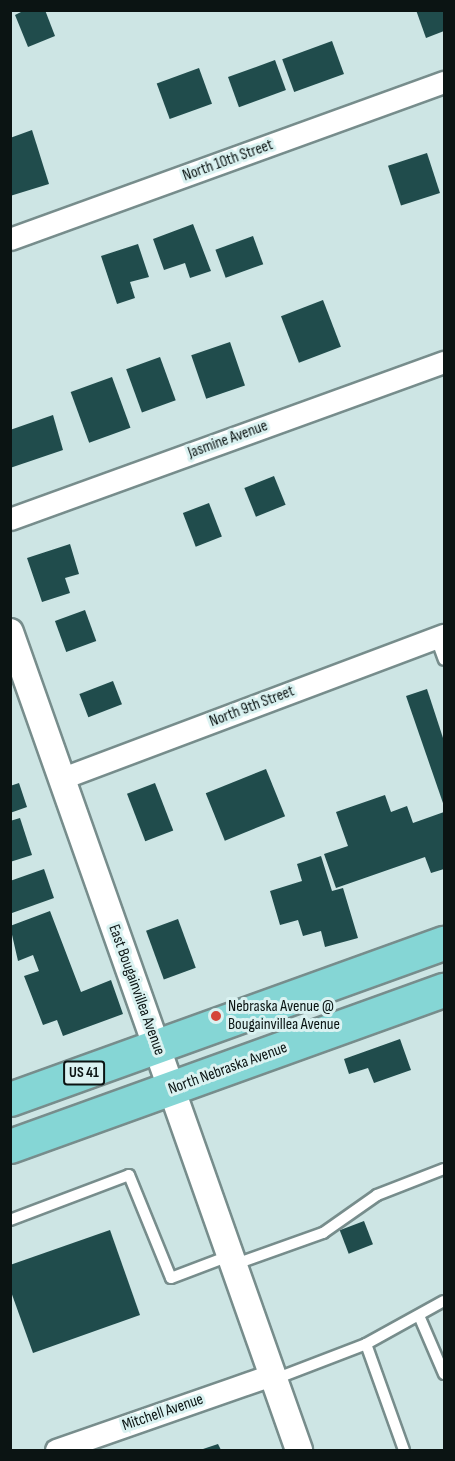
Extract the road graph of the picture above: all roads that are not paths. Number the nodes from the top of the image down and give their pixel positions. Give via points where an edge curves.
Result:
1 (444, 81) edge
2 (10, 240) edge
3 (444, 362) edge
4 (10, 519) edge
5 (10, 632) edge
6 (440, 636) edge
7 (444, 660) edge
8 (60, 779) junction
9 (444, 943) edge
10 (444, 990) edge
11 (157, 1047) junction
12 (171, 1089) junction
13 (10, 1099) edge
14 (10, 1146) edge
15 (444, 1169) edge
16 (10, 1220) edge
17 (231, 1261) junction
18 (444, 1301) edge
19 (420, 1318) junction
20 (366, 1344) junction
21 (444, 1374) edge
22 (272, 1377) junction
23 (56, 1450) edge
24 (298, 1450) edge
25 (404, 1450) edge

1 - 2 street, North 10th Street
3 - 4 street, Jasmine Avenue
5 - 8 street, East Bougainvillea Avenue
6 - 7 lane
6 - 8 street, North 9th Street
8 - 11 street, East Bougainvillea Avenue
9 - 11 main road, US 41
10 - 12 main road, North Nebraska Avenue
11 - 12 street, East Bougainvillea Avenue
11 - 13 main road, US 41
12 - 14 main road, North Nebraska Avenue
12 - 17 street, East Bougainvillea Avenue
15 - 17 lane via 377,1195 323,1233
16 - 17 lane via 129,1175 171,1278
17 - 22 street, East Bougainvillea Avenue
18 - 19 lane
19 - 20 lane
19 - 21 lane
20 - 22 lane
20 - 25 lane
22 - 23 street, Mitchell Avenue
22 - 24 street, East Bougainvillea Avenue

